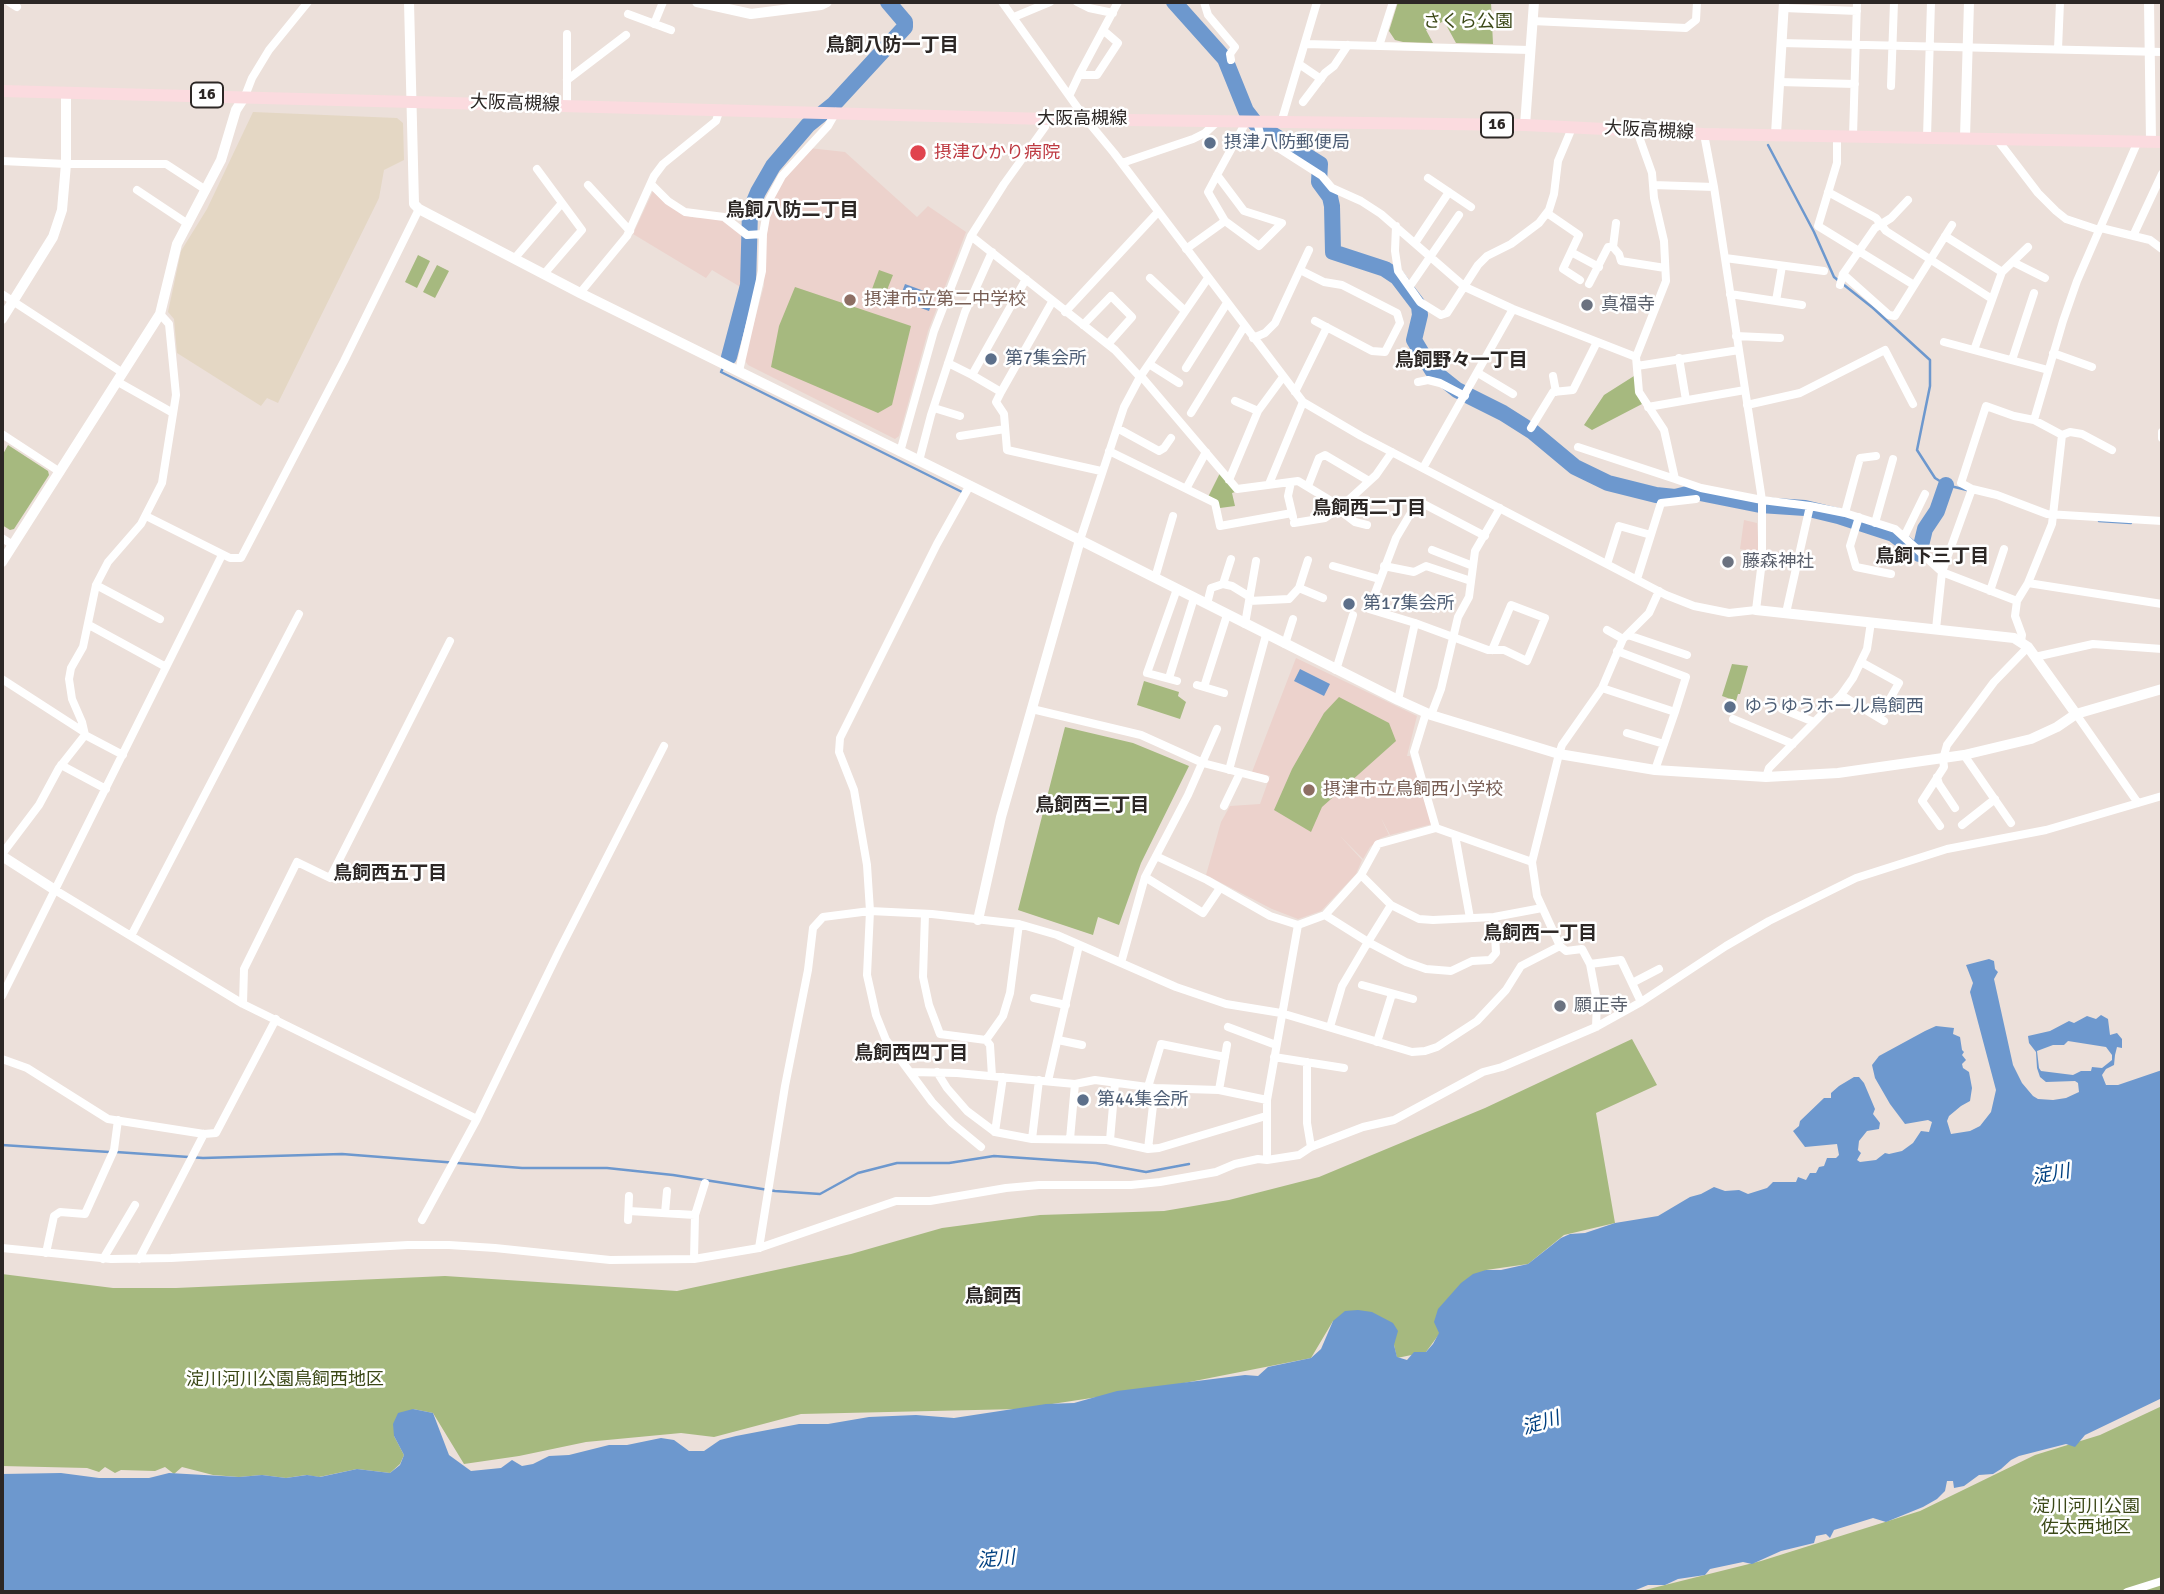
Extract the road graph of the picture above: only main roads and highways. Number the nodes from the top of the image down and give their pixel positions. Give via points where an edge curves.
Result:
1 (2, 90) edge
2 (2150, 141) edge

1 - 2 main road, 大阪高槻線 / 16 via 1047,119 1525,125 1704,134

